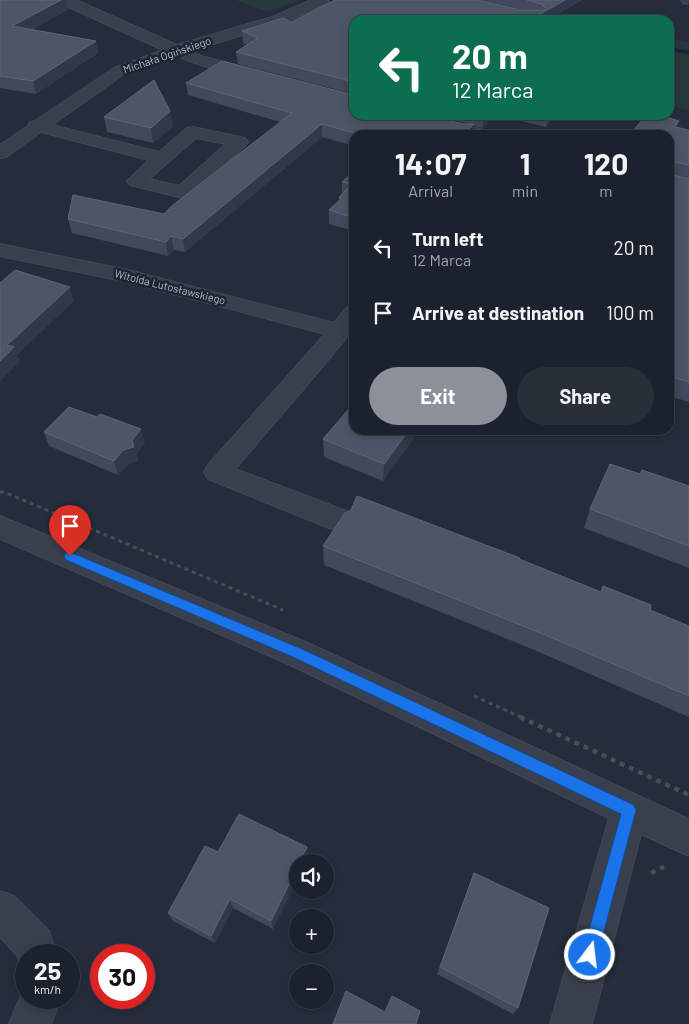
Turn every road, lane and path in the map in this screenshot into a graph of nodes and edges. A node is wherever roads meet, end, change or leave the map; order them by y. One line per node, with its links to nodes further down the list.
1 (64, 0): 3 (street)
2 (322, 0): 3 (street, Michała Ogińskiego)
3 (176, 50): 4 (street); 6 (street, Michała Ogińskiego)
4 (270, 78)
5 (426, 120): 7 (street)
6 (36, 126): 8 (street, Michała Ogińskiego); 9 (street)
7 (463, 130)
8 (0, 153)
9 (162, 158): 9 (street)
10 (0, 250): 11 (street, Witolda Lutosławskiego)
11 (346, 322): 12 (street, Witolda Lutosławskiego)
12 (339, 520)
13 (0, 527): 14 (street)
14 (629, 810): 15 (street); 20 (street)
15 (689, 838)
16 (0, 910): 17 (street)
17 (34, 944)
18 (36, 1009): 19 (street)
19 (30, 1024)
20 (571, 1024)

